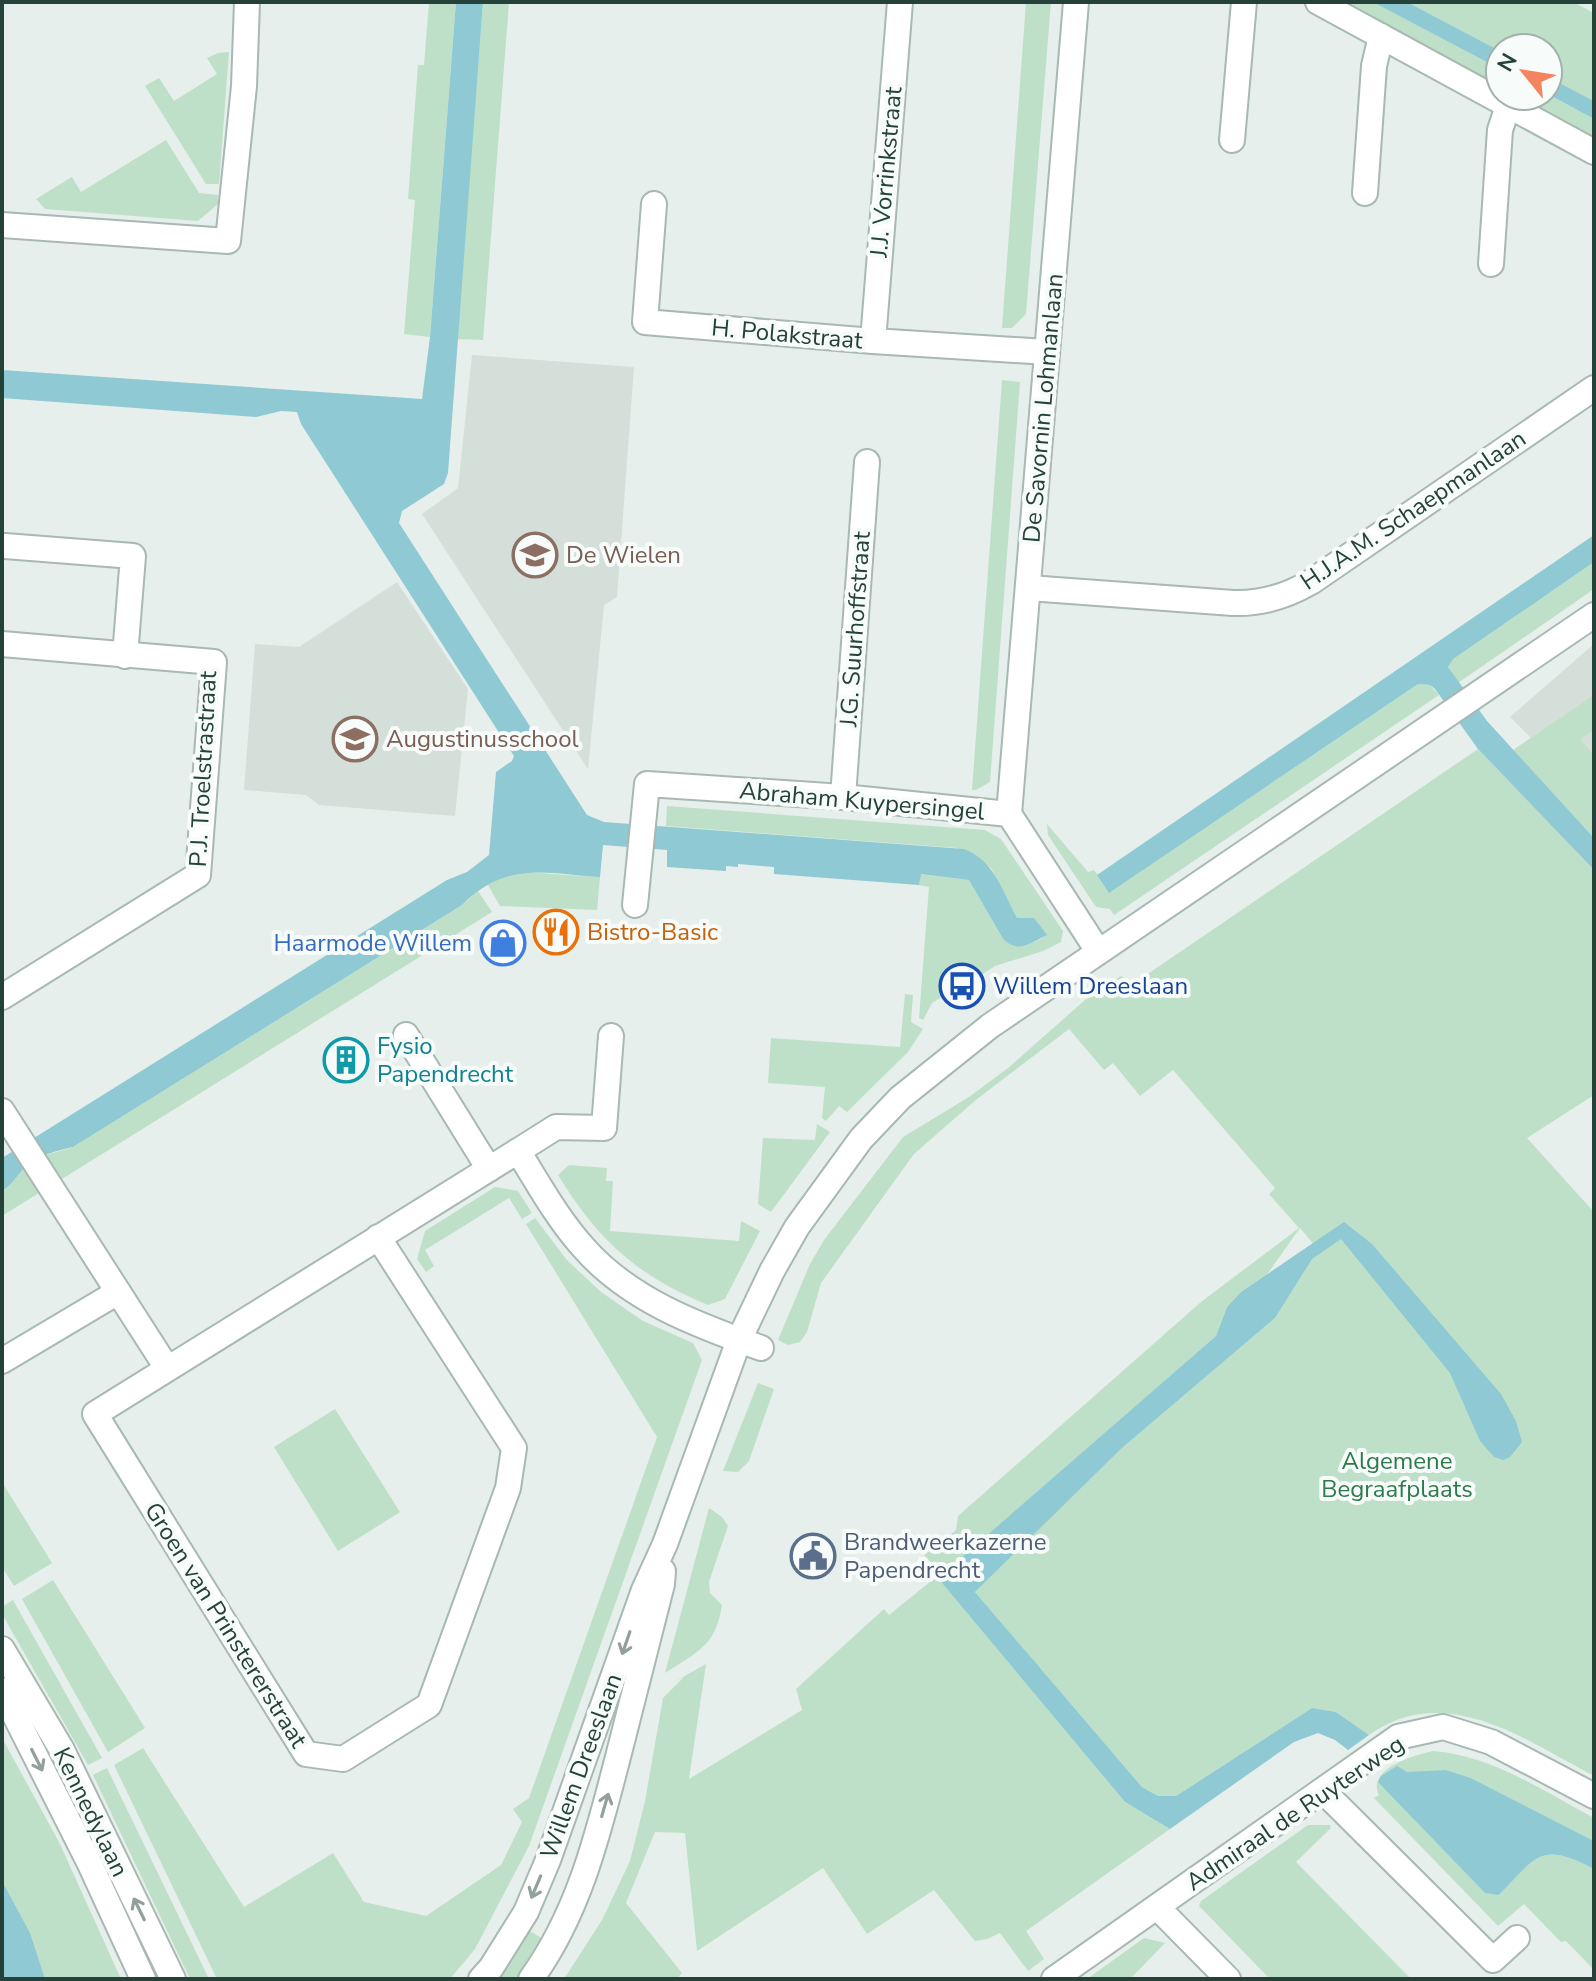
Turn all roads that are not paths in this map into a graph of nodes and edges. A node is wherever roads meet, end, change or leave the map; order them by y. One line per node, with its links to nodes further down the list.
1 (247, 2): 14 (street)
2 (900, 2): 16 (street, J.J. Vorrinkstraat)
3 (1076, 2): 17 (street, De Savornin Lohmanlaan)
4 (1244, 2): 10 (street)
5 (1318, 2): 6 (street)
6 (1381, 36): 7 (street); 12 (street)
7 (1484, 93)
8 (1506, 112): 15 (street)
9 (1519, 112): 11 (street)
10 (1232, 140)
11 (1594, 152)
12 (1365, 193)
13 (654, 204): 16 (street, H. Polakstraat)
14 (2, 225)
15 (1491, 264)
16 (873, 341): 17 (street, H. Polakstraat)
17 (1047, 352): 21 (street, De Savornin Lohmanlaan)
18 (1594, 388): 21 (street, H.J.A.M. Schaepmanlaan)
19 (867, 462): 25 (street, J.G. Suurhoffstraat)
20 (5, 546): 24 (street)
21 (1029, 588): 26 (street, De Savornin Lohmanlaan)
22 (1594, 615): 28 (street, Willem Dreeslaan)
23 (2, 644): 24 (street, P.J. Troelstrastraat)
24 (125, 656): 29 (street, P.J. Troelstrastraat)
25 (843, 797): 26 (street, Abraham Kuypersingel); 27 (street, Abraham Kuypersingel)
26 (1009, 814): 28 (street, Abraham Kuypersingel)
27 (635, 905)
28 (1098, 951): 37 (street, Willem Dreeslaan)
29 (2, 997)
30 (406, 1035): 34 (street)
31 (611, 1036): 33 (street, Groen van Prinstererstraat)
32 (2, 1111): 36 (street)
33 (518, 1151): 34 (street, Groen van Prinstererstraat); 37 (street)
34 (489, 1169): 35 (street, Groen van Prinstererstraat)
35 (378, 1237): 39 (street, Groen van Prinstererstraat); 39 (street, Groen van Prinstererstraat)
36 (118, 1292): 38 (street); 39 (street)
37 (750, 1344): 40 (street, Willem Dreeslaan)
38 (2, 1361)
39 (167, 1368)
40 (665, 1544): 49 (street, Willem Dreeslaan, one-way to 49); 50 (street, Willem Dreeslaan, one-way to 40)
41 (2, 1649): 48 (street, Kennedylaan, one-way to 41)
42 (2, 1690): 47 (street, Kennedylaan, one-way to 47)
43 (1323, 1791): 44 (street, Admiraal de Ruyterweg); 45 (street, Admiraal de Ruyterweg); 46 (street)
44 (1594, 1796)
45 (1157, 1907): 51 (street, Admiraal de Ruyterweg); 52 (street)
46 (1517, 1938)
47 (143, 1979)
48 (173, 1979)
49 (481, 1979)
50 (531, 1979)
51 (1054, 1979)
52 (1228, 1979)

